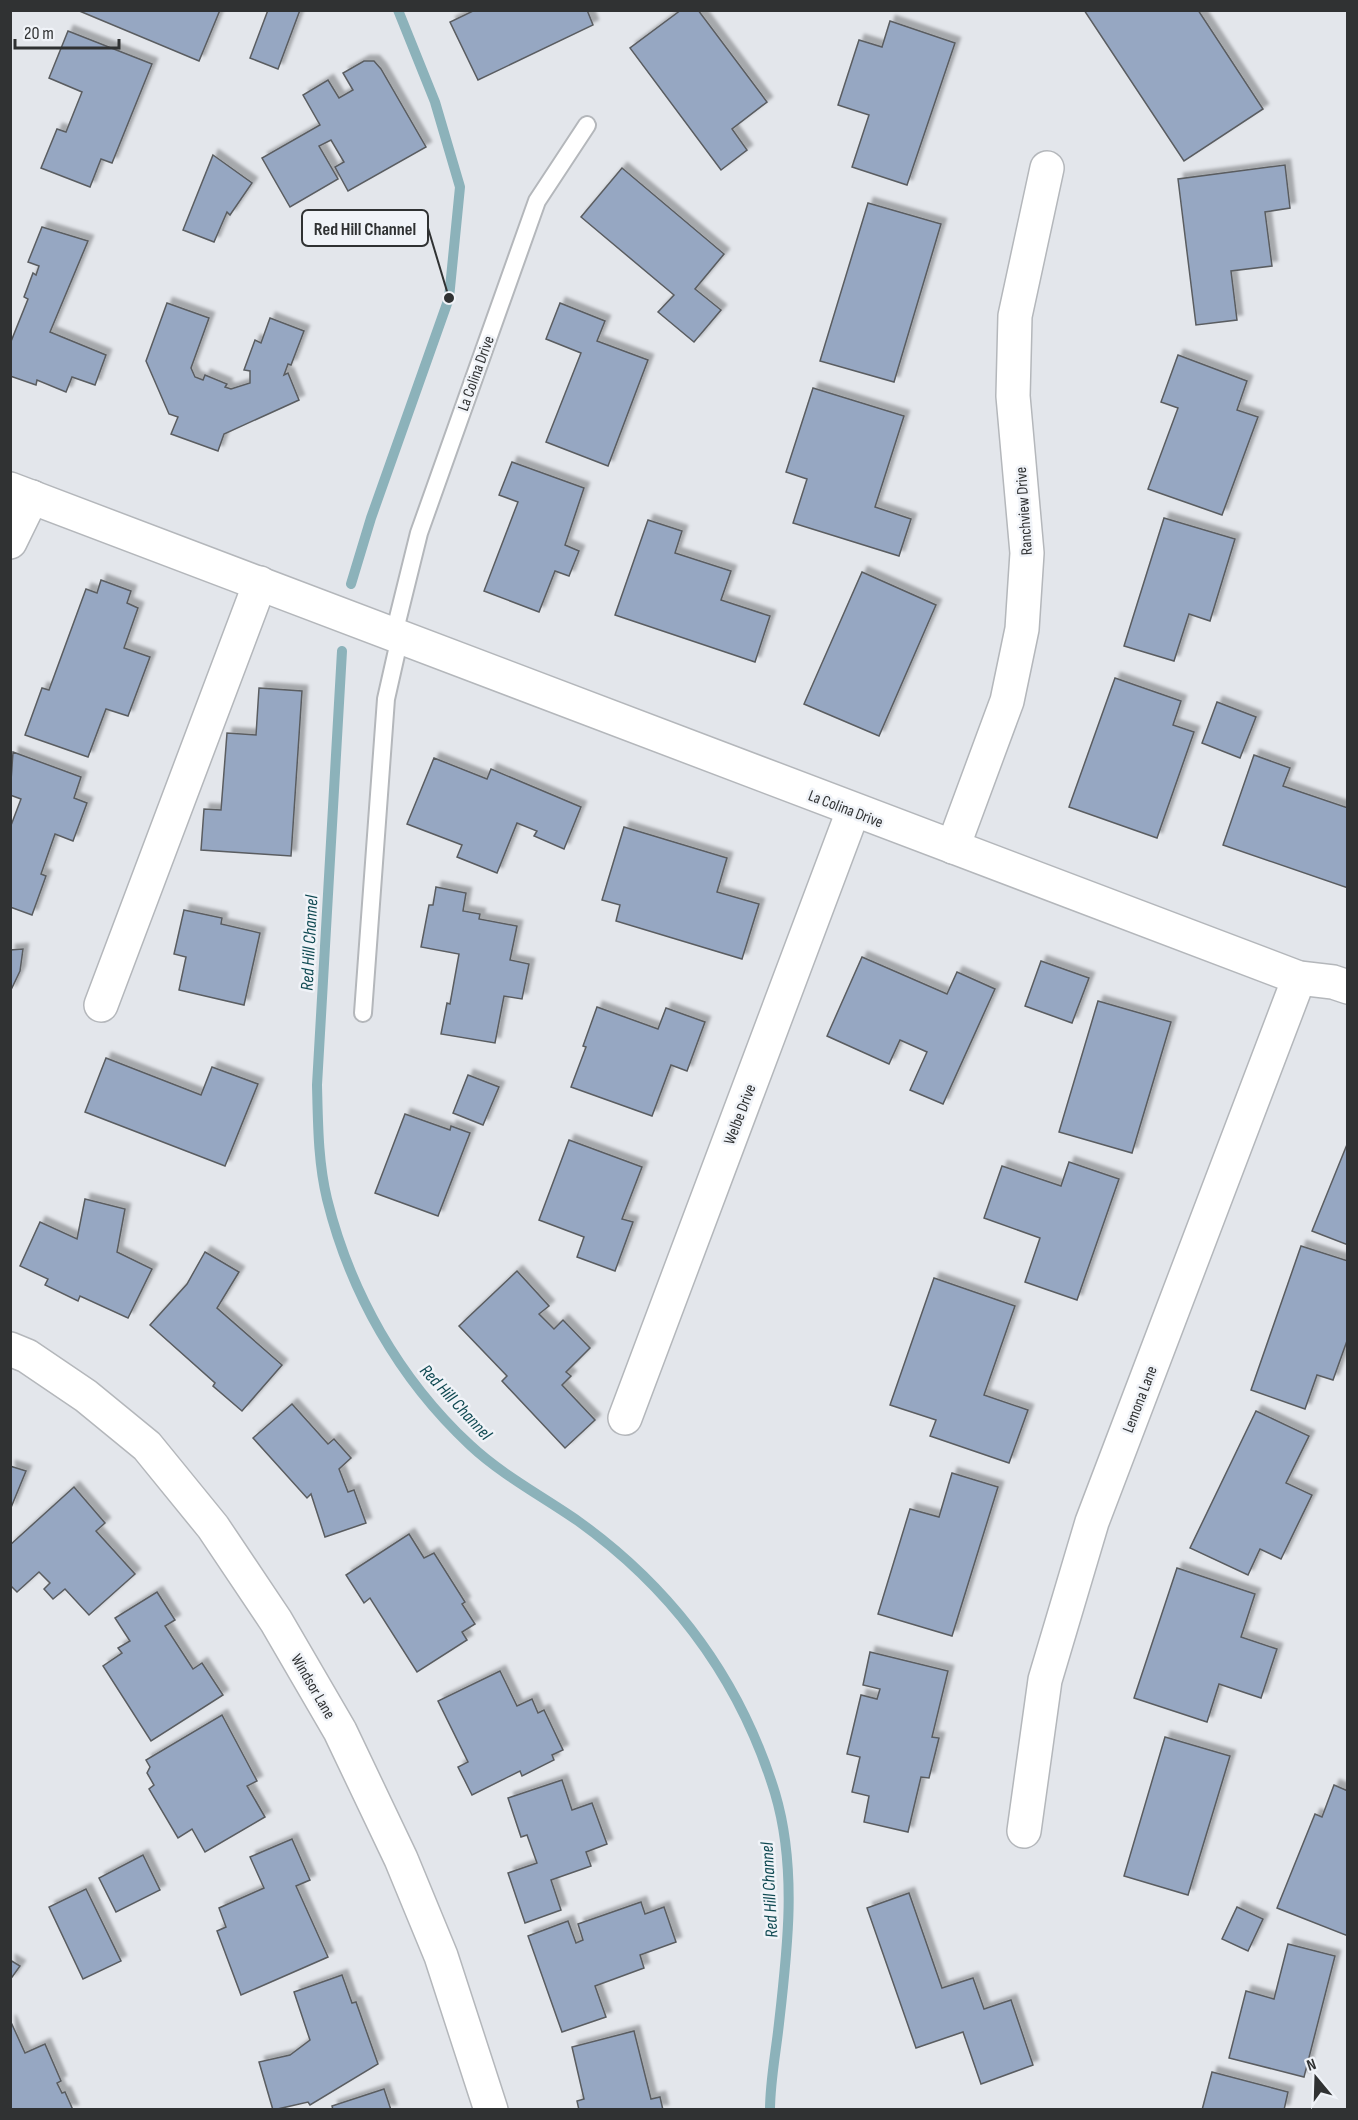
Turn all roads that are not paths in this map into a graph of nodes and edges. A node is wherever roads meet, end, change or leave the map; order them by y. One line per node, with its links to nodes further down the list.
1 (587, 125): 6 (lane, La Colina Drive)
2 (1047, 168): 8 (street, Ranchview Drive)
3 (21, 493): 4 (street); 5 (street, La Colina Drive)
4 (10, 542)
5 (260, 584): 6 (street, La Colina Drive); 11 (street)
6 (397, 636): 7 (street, La Colina Drive); 13 (lane)
7 (853, 811): 8 (street, La Colina Drive); 15 (street, Welbe Drive)
8 (952, 847): 9 (street, La Colina Drive)
9 (1299, 978): 10 (street, La Colina Drive); 12 (street, La Colina Drive); 16 (street, Lemona Lane)
10 (1347, 987)
11 (101, 1005)
12 (1347, 1011)
13 (363, 1013)
14 (10, 1349): 17 (street, Windsor Lane)
15 (625, 1418)
16 (1024, 1832)
17 (491, 2109)

